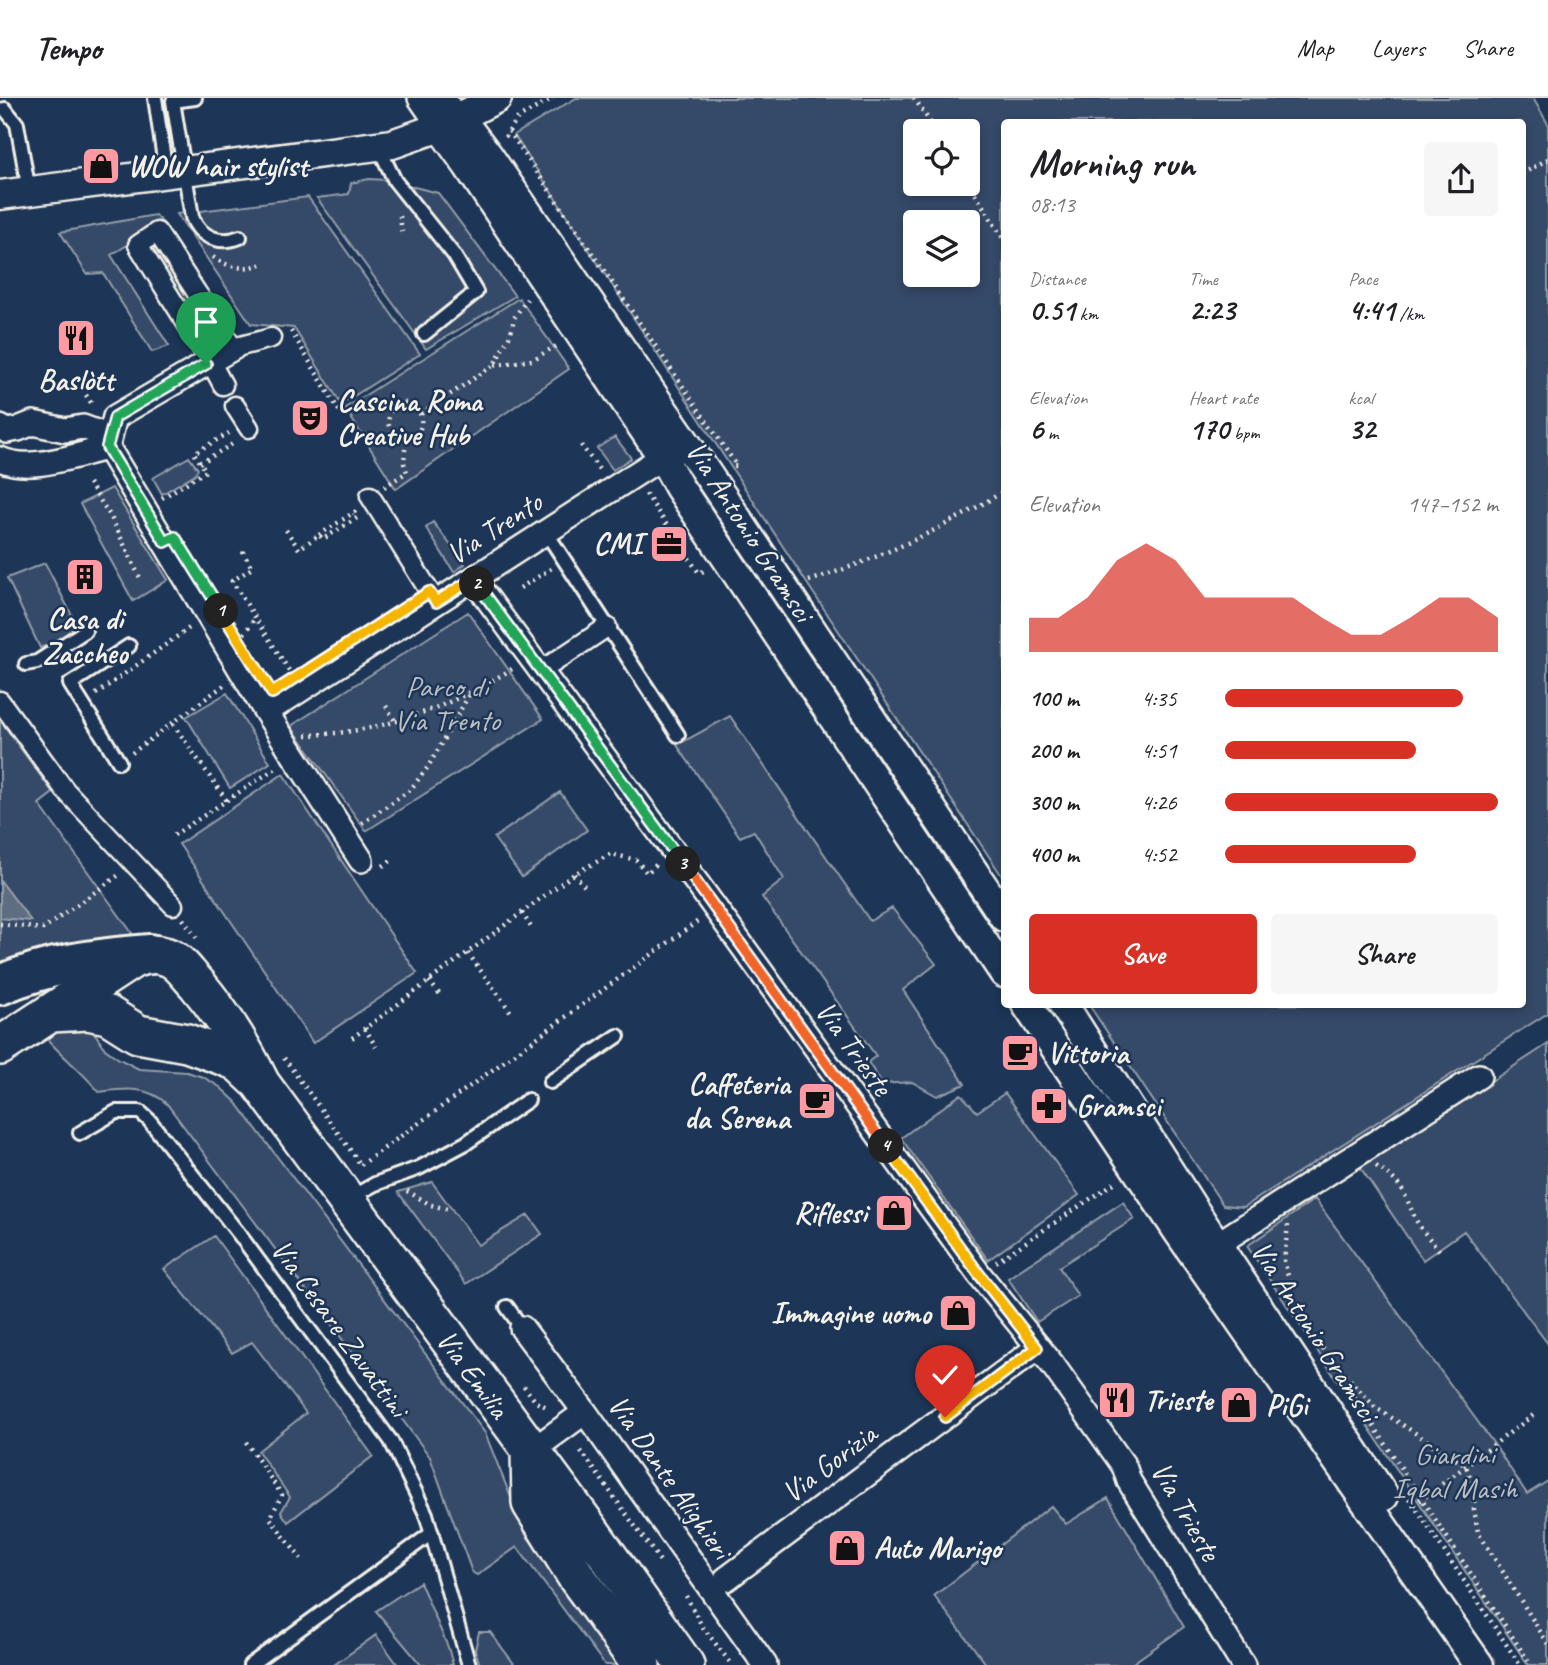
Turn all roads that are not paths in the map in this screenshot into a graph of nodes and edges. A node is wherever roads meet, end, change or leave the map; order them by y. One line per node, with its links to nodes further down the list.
1 (155, 98): 8 (lane)
2 (195, 98): 8 (lane)
3 (420, 98): 6 (street)
4 (497, 98): 6 (street)
5 (5, 109): 9 (lane)
6 (446, 114): 7 (street); 21 (street, Via Antonio Gramsci)
7 (378, 146): 8 (street); 12 (lane)
8 (175, 172): 9 (street); 11 (lane)
9 (29, 191): 10 (street)
10 (0, 195)
11 (240, 237)
12 (424, 334)
13 (271, 338): 14 (street)
14 (233, 348): 15 (street); 15 (street)
15 (210, 361): 16 (street); 20 (street)
16 (223, 385)
17 (235, 406): 19 (street)
18 (0, 427): 20 (street)
19 (242, 432)
20 (107, 447): 22 (street); 33 (street)
21 (675, 452): 24 (street, Via Trento); 37 (street, Via Antonio Gramsci); 39 (street, Via Antonio Gramsci)
22 (3, 466)
23 (372, 498): 26 (street)
24 (546, 532): 25 (street, Via Trento); 27 (lane)
25 (473, 579): 26 (street, Via Trento); 31 (street, Via Trieste)
26 (436, 602): 33 (street, Via Trento)
27 (607, 626): 31 (street); 34 (lane)
28 (85, 631): 30 (lane)
29 (129, 646): 35 (lane)
30 (26, 664)
31 (541, 671): 59 (street, Via Trieste)
32 (0, 701): 38 (street)
33 (266, 712): 36 (street)
34 (678, 735)
35 (119, 762)
36 (361, 860)
37 (986, 890): 39 (street); 40 (street, Via Antonio Gramsci)
38 (173, 905)
39 (960, 907): 42 (street, Via Antonio Gramsci)
40 (1001, 912)
41 (167, 959): 43 (highway); 46 (main road, Via Emilia); 47 (main road); 47 (main road); 52 (main road, Via Emilia)
42 (1001, 968)
43 (0, 985)
44 (1029, 1008): 56 (street, Via Antonio Gramsci)
45 (1066, 1008): 56 (street, Via Antonio Gramsci)
46 (51, 1013): 47 (main road, Via Emilia); 49 (main road, Via Emilia)
47 (135, 1030): 52 (main road, Via Emilia)
48 (618, 1036): 51 (lane)
49 (0, 1046)
50 (1479, 1076): 56 (street, Via Antonio Gramsci)
51 (550, 1082)
52 (261, 1084): 55 (main road, Via Emilia)
53 (528, 1100): 55 (lane)
54 (80, 1133): 62 (lane, Via Cesare Zavattini)
55 (360, 1192): 61 (main road, Via Emilia)
56 (1207, 1251): 72 (street, Via Antonio Gramsci); 73 (street, Via Antonio Gramsci)
57 (507, 1307): 58 (lane)
58 (522, 1328): 60 (street, Via Dante Alighieri)
59 (1037, 1348): 64 (street, Via Gorizia); 71 (street, Via Trieste)
60 (585, 1412): 61 (street); 63 (street, Via Dante Alighieri)
61 (530, 1452): 68 (main road); 69 (main road, Via Emilia)
62 (432, 1533): 66 (lane); 67 (lane, Via Cesare Zavattini)
63 (693, 1563): 64 (street); 65 (street, Via Dante Alighieri)
64 (726, 1579): 65 (street)
65 (727, 1610): 70 (street, Via Dante Alighieri)
66 (250, 1665)
67 (469, 1665)
68 (641, 1665)
69 (685, 1665)
70 (765, 1665)
71 (1243, 1665)
72 (1479, 1665)
73 (1496, 1665)

